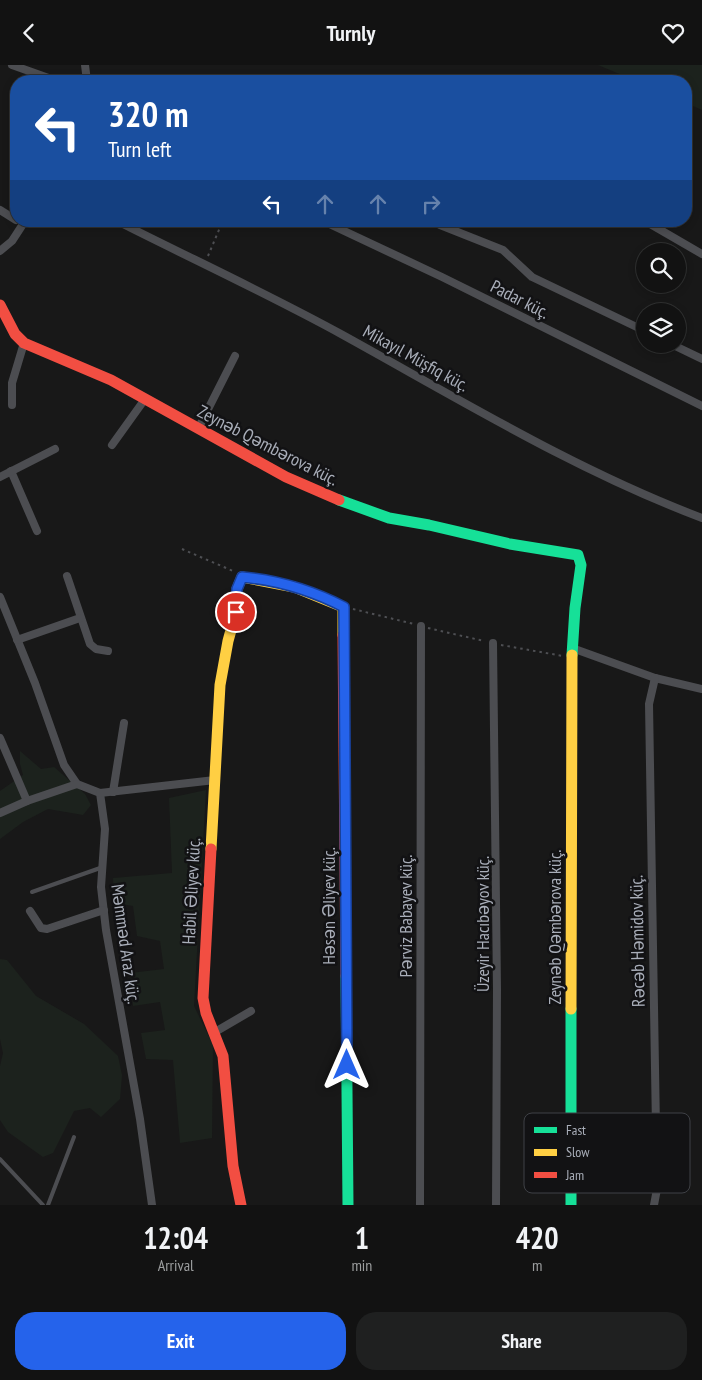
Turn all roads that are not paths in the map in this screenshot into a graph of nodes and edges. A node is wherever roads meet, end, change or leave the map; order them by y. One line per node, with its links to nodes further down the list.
1 (12, 65): 2 (street)
2 (40, 75)
3 (19, 227): 8 (street)
4 (129, 227): 24 (street, Mikayıl Müşfiq küç.)
5 (336, 227): 18 (street, Padar küç.)
6 (445, 227): 11 (street)
7 (655, 227): 9 (street)
8 (0, 251)
9 (702, 254)
10 (0, 305): 12 (street)
11 (636, 327)
12 (24, 343): 16 (street, Zeynəb Qəmbərova küç.); 17 (street)
13 (686, 352): 15 (street)
14 (235, 356): 19 (street)
15 (702, 359)
16 (145, 399): 19 (street, Zeynəb Qəmbərova küç.); 20 (street)
17 (12, 405)
18 (702, 406)
19 (198, 429): 34 (street, Zeynəb Qəmbərova küç.)
20 (112, 445)
21 (55, 449): 22 (street)
22 (11, 471): 23 (street); 25 (street)
23 (0, 477)
24 (702, 518)
25 (37, 531)
26 (67, 576): 29 (street)
27 (0, 597): 31 (street)
28 (344, 607): 39 (street, Habil Əliyev küç.); 59 (street, Həsən Əliyev küç.)
29 (80, 618): 31 (street); 33 (street)
30 (420, 626): 60 (street, Pərviz Babayev küç.)
31 (17, 640): 40 (street)
32 (493, 643): 61 (street, Üzeyir Hacıbəyov küç.)
33 (108, 651)
34 (572, 652): 35 (street); 51 (street, Zeynəb Qəmbərova küç.)
35 (655, 678): 36 (street); 52 (street, Rəcəb Həmidov küç.)
36 (702, 689)
37 (124, 723): 41 (street)
38 (0, 738): 43 (street)
39 (215, 780): 41 (street); 50 (street, Habil Əliyev küç.)
40 (77, 785): 42 (street); 43 (street)
41 (114, 792): 42 (street)
42 (100, 793): 45 (street, Məmməd Araz küç.)
43 (26, 801): 44 (street)
44 (0, 813)
45 (103, 867): 46 (lane); 47 (street, Məmməd Araz küç.)
46 (32, 891)
47 (104, 910): 48 (street); 57 (street, Məmməd Araz küç.)
48 (30, 911)
49 (251, 1011): 50 (street)
50 (215, 1032): 58 (street, Habil Əliyev küç.)
51 (571, 1113)
52 (656, 1113)
53 (74, 1137): 56 (lane)
54 (0, 1159): 55 (lane)
55 (43, 1205)
56 (48, 1205)
57 (152, 1205)
58 (241, 1205)
59 (348, 1205)
60 (420, 1205)
61 (496, 1205)

